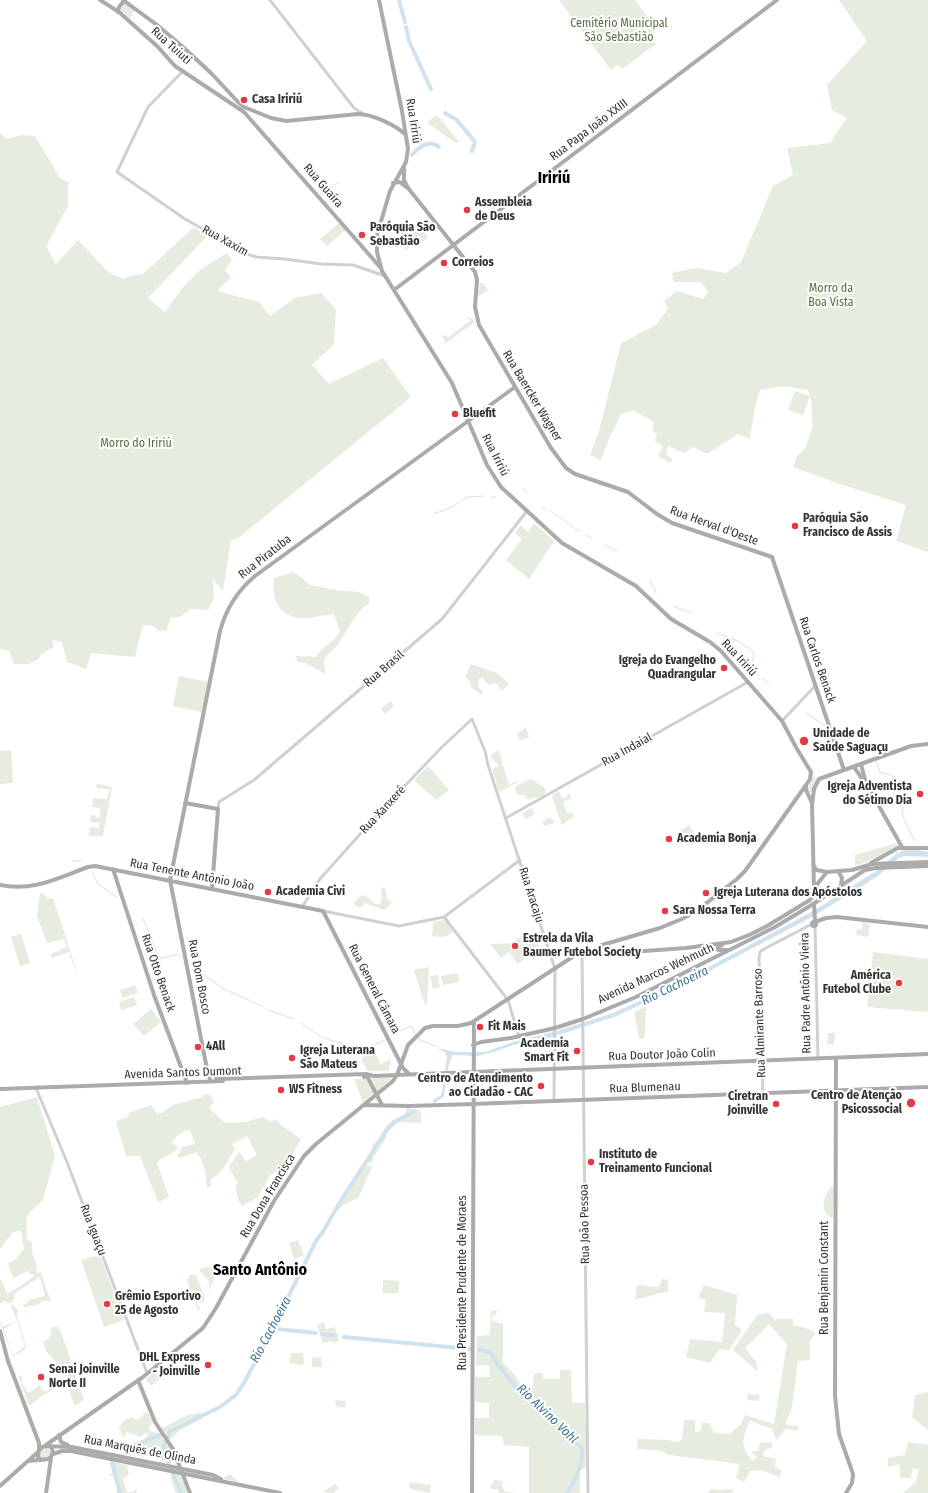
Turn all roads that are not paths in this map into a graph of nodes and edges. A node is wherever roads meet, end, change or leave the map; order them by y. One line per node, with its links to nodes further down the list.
1 (100, 0): 6 (main road, Rua Tuiuti)
2 (122, 0): 6 (main road); 7 (main road); 9 (main road)
3 (270, 0): 11 (street)
4 (379, 0): 16 (main road, Rua Iririú)
5 (777, 0): 22 (main road, Rua Papa João XXIII)
6 (112, 7): 7 (main road, Rua Tuiuti)
7 (118, 12): 8 (main road, Rua Tuiuti)
8 (183, 71): 10 (main road, Rua Tuiuti); 24 (street, Rua Xaxim)
9 (227, 90): 10 (main road); 12 (main road)
10 (222, 96): 15 (main road, Rua Tuiuti)
11 (354, 108): 13 (street); 14 (street)
12 (254, 111): 14 (main road); 15 (main road)
13 (364, 114): 14 (main road); 17 (main road)
14 (353, 115)
15 (250, 118): 23 (main road, Rua Guaíra)
16 (404, 125): 17 (main road); 18 (main road, Rua Iririú)
17 (396, 128): 18 (main road)
18 (406, 135): 19 (main road, Rua Iririú)
19 (404, 165): 20 (main road, Rua Iririú); 21 (main road)
20 (393, 184): 21 (main road); 23 (main road, Rua Iririú)
21 (408, 188): 22 (main road, Rua Baercker Wagner)
22 (454, 245): 26 (main road, Rua Papa João XXIII); 27 (main road, Rua Baercker Wagner)
23 (380, 267): 24 (street); 25 (main road, Rua Iririú)
24 (373, 271): 25 (street, Rua Xaxim)
25 (385, 276): 26 (main road, Rua Iririú)
26 (394, 290): 28 (main road, Rua Iririú)
27 (515, 387): 28 (main road, Rua Piratuba); 29 (main road, Rua Baercker Wagner)
28 (468, 420): 30 (main road, Rua Iririú); 45 (main road, Rua Piratuba)
29 (566, 468): 31 (main road, Rua Herval d'Oeste)
30 (527, 511): 32 (main road, Rua Iririú); 47 (street, Rua Brasil)
31 (772, 557): 33 (main road, Rua Carlos Benack)
32 (748, 682): 35 (main road, Rua Iririú); 48 (street, Rua Indaial)
33 (816, 686): 35 (street); 39 (main road, Rua Carlos Benack)
34 (472, 719): 48 (street, Rua Aracaju); 67 (street, Rua Xanxerê)
35 (782, 721): 41 (main road, Rua Iririú)
36 (928, 744): 37 (main road)
37 (860, 764): 38 (main road); 40 (main road)
38 (854, 767): 39 (main road); 40 (main road)
39 (844, 770): 42 (main road)
40 (866, 784): 49 (main road)
41 (806, 785): 43 (main road); 44 (main road)
42 (814, 792): 43 (main road); 46 (main road)
43 (808, 793): 44 (main road); 46 (main road)
44 (798, 796): 74 (main road)
45 (186, 803): 47 (main road); 60 (main road, Rua Piratuba)
46 (812, 805): 53 (main road)
47 (218, 809): 63 (main road)
48 (506, 818): 51 (street, Rua Aracaju)
49 (902, 847): 50 (main road); 54 (main road)
50 (928, 848)
51 (520, 860): 70 (street); 79 (street, Rua Aracaju)
52 (928, 862): 54 (main road)
53 (813, 864): 58 (main road); 64 (main road)
54 (868, 864): 59 (main road)
55 (928, 866): 59 (main road)
56 (112, 869): 60 (main road, Rua Tenente Antônio João); 62 (main road, Rua Tenente Antônio João); 102 (main road, Rua Otto Benack)
57 (838, 871): 58 (main road); 59 (main road); 61 (main road)
58 (827, 872): 64 (main road)
59 (856, 873): 61 (main road, Avenida Marcos Wehmuth)
60 (170, 880): 63 (main road, Rua Tenente Antônio João); 98 (main road, Rua Dom Bosco)
61 (841, 885): 65 (main road, Avenida Marcos Wehmuth)
62 (0, 886)
63 (212, 889): 67 (main road, Rua Tenente Antônio João)
64 (814, 893): 73 (main road)
65 (814, 903): 66 (main road, Avenida Marcos Wehmuth); 68 (main road, Rua Padre Antônio Vieira)
66 (810, 906): 68 (main road); 75 (main road, Avenida Marcos Wehmuth)
67 (302, 907): 69 (main road, Rua Tenente Antônio João)
68 (814, 910): 71 (main road, Rua Padre Antônio Vieira)
69 (323, 911): 70 (street, Rua Tenente Antônio João); 86 (main road, Rua General Câmara)
70 (444, 917): 80 (street)
71 (814, 922): 72 (main road); 90 (street, Rua Padre Antônio Vieira); 91 (street, Rua Almirante Barroso)
72 (928, 927)
73 (726, 943): 75 (main road); 77 (main road)
74 (601, 947): 76 (main road); 77 (main road)
75 (731, 950): 81 (main road, Avenida Marcos Wehmuth)
76 (592, 955): 77 (main road); 78 (main road)
77 (601, 955)
78 (582, 956): 79 (main road, Rua Dona Francisca); 81 (street, Rua João Pessoa)
79 (556, 968): 80 (main road, Rua Dona Francisca); 83 (street, Rua Aracaju)
80 (508, 1000): 82 (main road, Rua Dona Francisca); 84 (street)
81 (583, 1021): 83 (main road, Avenida Marcos Wehmuth); 93 (street, Rua João Pessoa)
82 (474, 1022): 85 (main road, Rua Presidente Prudente de Moraes); 88 (main road, Rua Dona Francisca)
83 (555, 1030): 84 (main road, Avenida Marcos Wehmuth); 94 (street, Rua Aracaju)
84 (519, 1037): 85 (main road, Avenida Marcos Wehmuth)
85 (474, 1045): 95 (main road, Rua Presidente Prudente de Moraes)
86 (396, 1054): 88 (main road); 92 (main road, Rua General Câmara)
87 (928, 1054): 89 (main road, Rua Doutor João Colin)
88 (404, 1055): 92 (main road, Rua Dona Francisca)
89 (836, 1058): 90 (main road, Rua Doutor João Colin); 106 (main road, Rua Benjamin Constant)
90 (818, 1059): 91 (main road, Rua Doutor João Colin)
91 (762, 1061): 93 (main road, Rua Doutor João Colin); 108 (street, Rua Almirante Barroso)
92 (401, 1063): 96 (main road, Rua Dona Francisca); 97 (main road, Rua General Câmara)
93 (583, 1068): 94 (main road, Rua Doutor João Colin); 109 (street, Rua João Pessoa)
94 (554, 1069): 95 (main road, Rua Doutor João Colin); 110 (street, Rua Aracaju)
95 (473, 1072): 97 (main road, Rua Doutor João Colin); 111 (main road, Rua Presidente Prudente de Moraes)
96 (397, 1075): 97 (main road, Rua Doutor João Colin); 99 (main road, Avenida Santos Dumont); 107 (main road, Rua Dona Francisca)
97 (410, 1075)
98 (214, 1076): 99 (main road, Avenida Santos Dumont); 101 (main road)
99 (374, 1076): 100 (main road)
100 (368, 1078): 101 (main road, Avenida Santos Dumont); 107 (main road)
101 (213, 1082): 102 (main road, Avenida Santos Dumont)
102 (187, 1083): 104 (main road, Avenida Santos Dumont)
103 (928, 1087): 106 (main road, Rua Blumenau)
104 (36, 1088): 105 (main road, Avenida Santos Dumont); 115 (street, Rua Iguaçu)
105 (0, 1089)
106 (836, 1091): 108 (main road, Rua Blumenau); 138 (main road, Rua Benjamin Constant)
107 (376, 1094): 112 (main road, Rua Dona Francisca); 113 (main road)
108 (763, 1094): 109 (main road, Rua Blumenau)
109 (584, 1100): 110 (main road, Rua Blumenau); 137 (street, Rua João Pessoa)
110 (554, 1101): 111 (main road, Rua Blumenau)
111 (473, 1104): 113 (main road, Rua Blumenau); 136 (main road, Rua Presidente Prudente de Moraes)
112 (363, 1105): 113 (main road, Rua Blumenau); 115 (main road, Rua Dona Francisca)
113 (382, 1105)
114 (0, 1331): 118 (main road)
115 (147, 1373): 116 (main road, Rua Dona Francisca)
116 (138, 1380): 117 (main road, Rua Dona Francisca); 124 (main road)
117 (58, 1437): 119 (main road, Rua Dona Francisca); 120 (main road)
118 (38, 1440): 119 (main road); 121 (main road)
119 (47, 1446): 120 (main road, Rua Marquês de Olinda); 121 (main road); 122 (main road)
120 (72, 1447): 127 (main road, Rua Marquês de Olinda)
121 (39, 1451): 123 (main road); 125 (main road)
122 (52, 1456): 123 (main road); 127 (main road, Rua Marquês de Olinda); 129 (main road)
123 (41, 1460): 125 (main road); 129 (main road)
124 (178, 1461): 126 (main road); 128 (main road)
125 (27, 1462): 132 (main road)
126 (173, 1467): 127 (main road, Rua Marquês de Olinda); 128 (main road, Rua Marquês de Olinda)
127 (168, 1468): 130 (main road, Rua Marquês de Olinda)
128 (180, 1468): 130 (main road); 131 (main road, Rua Marquês de Olinda)
129 (48, 1473): 133 (main road)
130 (182, 1473): 131 (main road, Rua Marquês de Olinda); 134 (main road)
131 (224, 1482): 135 (main road, Rua Marquês de Olinda)
132 (0, 1486)
133 (46, 1493)
134 (190, 1493)
135 (280, 1493)
136 (472, 1493)
137 (588, 1493)
138 (846, 1493)

